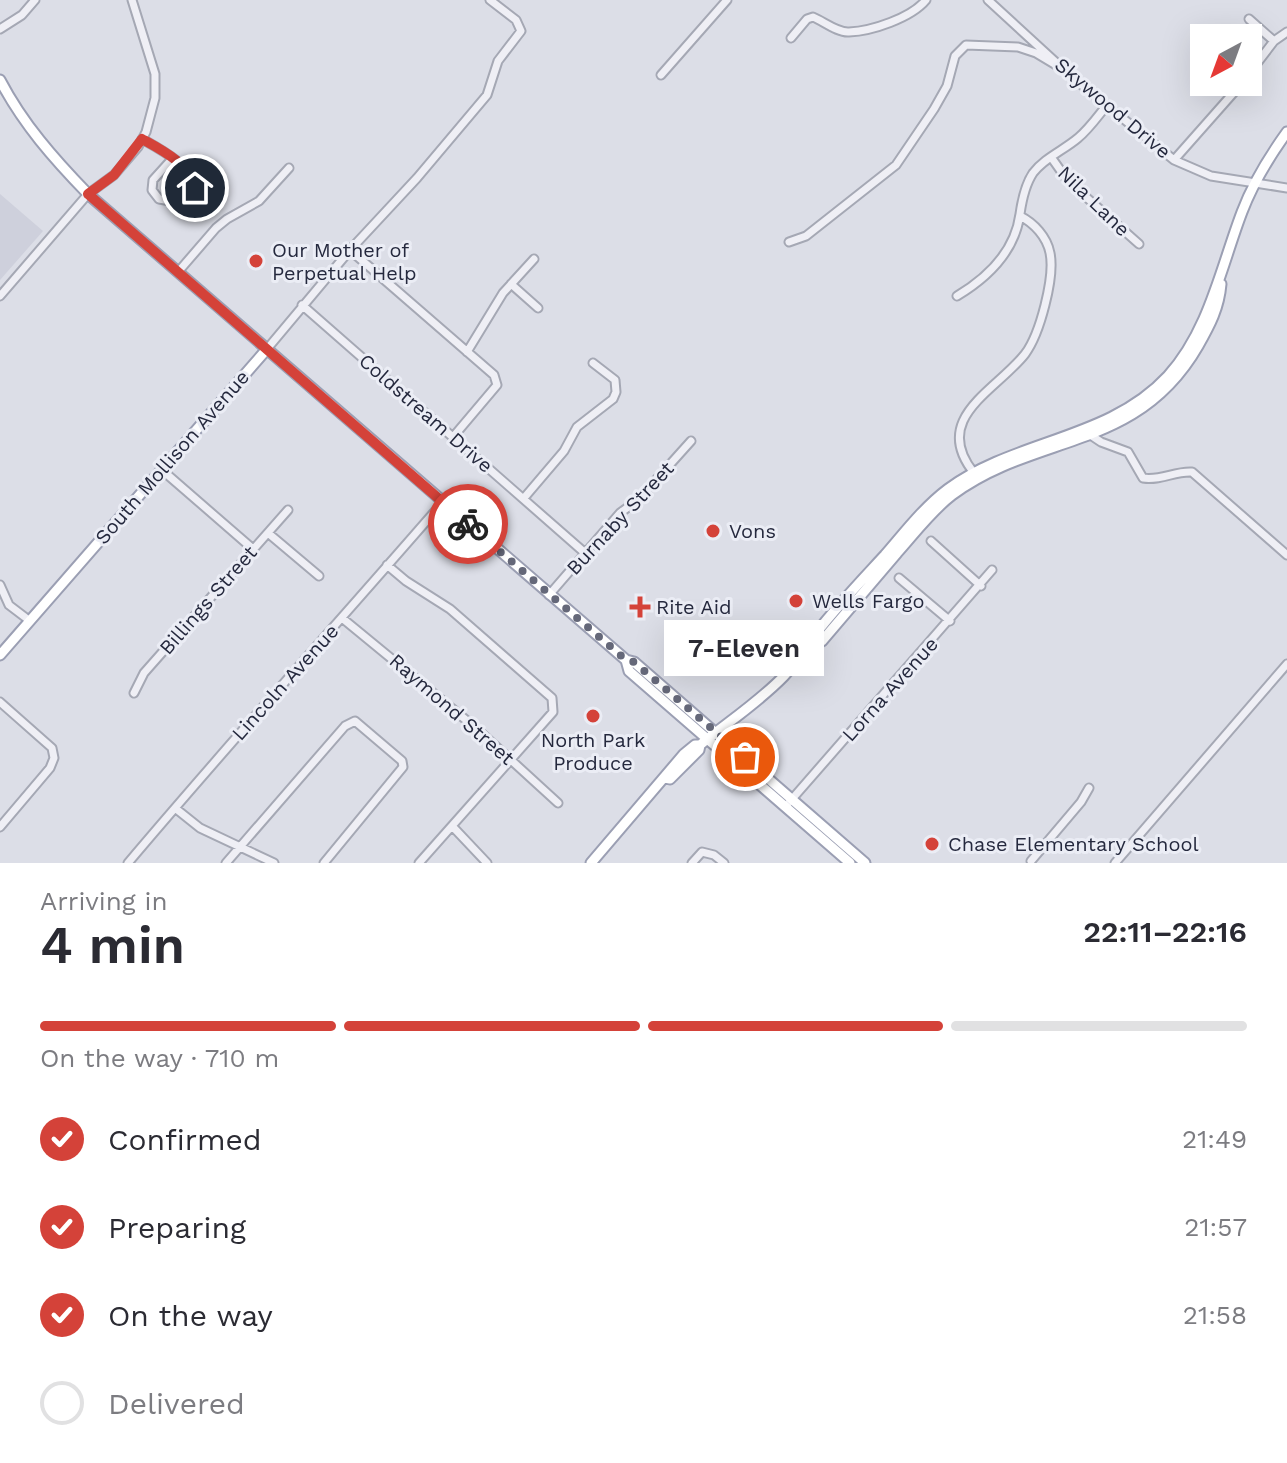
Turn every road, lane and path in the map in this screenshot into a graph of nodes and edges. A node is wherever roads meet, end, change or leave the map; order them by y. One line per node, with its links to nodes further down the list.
1 (35, 0): 8 (street)
2 (132, 0): 19 (street)
3 (490, 0): 30 (street, South Mollison Avenue)
4 (727, 0): 14 (street)
5 (926, 0): 10 (street)
6 (988, 0): 13 (street, Skywood Drive)
7 (1249, 19): 11 (street)
8 (0, 29)
9 (1287, 32): 11 (street)
10 (791, 38)
11 (1274, 41): 12 (street)
12 (1262, 57)
13 (1066, 71): 17 (street, Skywood Drive); 28 (street)
14 (661, 75)
15 (0, 80): 26 (main road)
16 (1231, 96): 22 (street)
17 (1107, 105): 20 (street); 22 (street, Skywood Drive)
18 (1287, 132): 24 (main road)
19 (142, 139): 21 (street); 26 (street)
20 (1051, 157): 27 (street); 29 (street, Nila Lane)
21 (172, 159): 21 (street)
22 (1174, 160): 24 (street, Skywood Drive)
23 (289, 168): 32 (street)
24 (1255, 183): 25 (street, Skywood Drive); 33 (main road)
25 (1287, 188)
26 (88, 194): 32 (main road); 35 (street)
27 (1020, 216): 36 (street); 46 (street)
28 (789, 242)
29 (1139, 244)
30 (350, 250): 37 (street, South Mollison Avenue); 40 (street)
31 (534, 259): 34 (street)
32 (178, 272): 39 (main road)
33 (1221, 278): 42 (main road); 46 (main road)
34 (511, 284): 38 (street); 40 (street)
35 (0, 296)
36 (957, 296)
37 (302, 305): 39 (street, South Mollison Avenue); 43 (street, Coldstream Drive)
38 (538, 308)
39 (267, 349): 45 (main road, South Mollison Avenue); 48 (main road)
40 (467, 352): 43 (street)
41 (593, 363): 47 (street)
42 (1092, 436): 54 (street); 65 (main road)
43 (453, 437): 47 (street, Coldstream Drive)
44 (691, 441): 53 (street, Burnaby Street)
45 (162, 470): 52 (street); 63 (main road, South Mollison Avenue)
46 (974, 473): 65 (main road)
47 (524, 498): 53 (street, Coldstream Drive)
48 (443, 502): 55 (street, Lincoln Avenue); 61 (main road)
49 (288, 510): 50 (street, Billings Street)
50 (268, 533): 52 (street, Billings Street); 57 (street)
51 (931, 541): 60 (street)
52 (253, 549): 68 (street, Billings Street)
53 (585, 553): 61 (street, Burnaby Street)
54 (1287, 555)
55 (387, 565): 62 (street, Lincoln Avenue); 71 (street)
56 (992, 570): 60 (street, Lorna Avenue)
57 (319, 576)
58 (899, 578): 64 (street)
59 (0, 585): 63 (street)
60 (981, 586): 64 (street, Lorna Avenue)
61 (549, 595): 70 (main road)
62 (342, 618): 71 (street, Raymond Street); 75 (street, Lincoln Avenue)
63 (30, 621): 66 (main road, South Mollison Avenue)
64 (950, 621): 74 (street, Lorna Avenue)
65 (806, 651): 70 (main road)
66 (0, 655)
67 (1287, 664): 91 (street)
68 (134, 693)
69 (0, 702): 76 (street)
70 (708, 738): 74 (main road); 87 (main road)
71 (512, 759): 73 (street, Raymond Street); 77 (street)
72 (1089, 788): 80 (street)
73 (558, 803)
74 (789, 803): 79 (main road)
75 (175, 808): 78 (street); 81 (street, Lincoln Avenue)
76 (0, 827)
77 (453, 827): 85 (street); 86 (street)
78 (239, 848): 82 (street); 83 (street); 84 (street)
79 (848, 859): 90 (main road)
80 (1031, 862)
81 (128, 863)
82 (226, 863)
83 (274, 863)
84 (324, 863)
85 (419, 863)
86 (487, 863)
87 (591, 863)
88 (692, 863): 89 (street)
89 (724, 863)
90 (865, 863)
91 (1115, 863)

